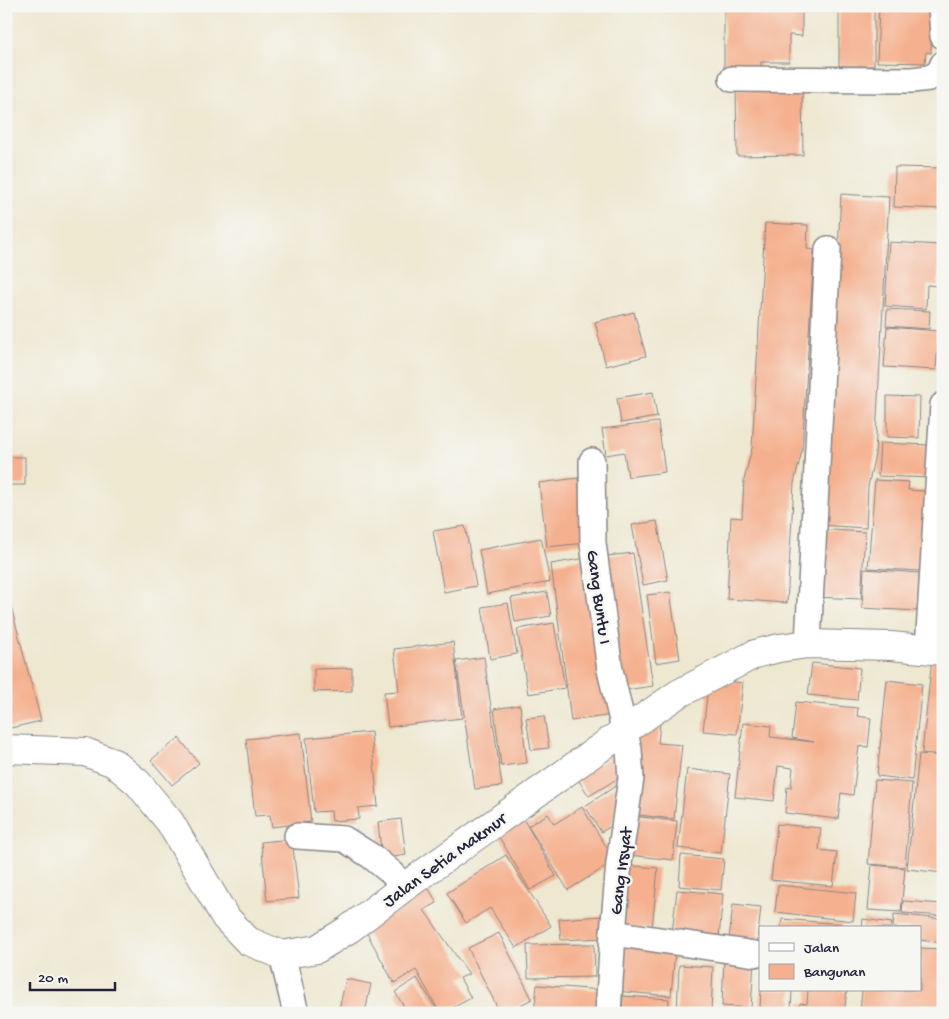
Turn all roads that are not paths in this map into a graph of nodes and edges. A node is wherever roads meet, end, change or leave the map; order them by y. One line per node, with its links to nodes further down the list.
1 (941, 6): 2 (street)
2 (943, 36)
3 (943, 64): 4 (street)
4 (732, 79)
5 (828, 249): 8 (street)
6 (943, 405): 9 (street)
7 (592, 461): 10 (street, Gang Buntu I)
8 (808, 644): 9 (main road, Jalan Setia Makmur); 10 (main road, Jalan Setia Makmur)
9 (935, 650)
10 (624, 730): 13 (main road, Jalan Setia Makmur); 14 (street, Gang Irsyat)
11 (6, 749): 16 (main road)
12 (297, 836): 13 (street)
13 (403, 888): 16 (main road, Jalan Setia Makmur)
14 (613, 933): 15 (street); 18 (street, Gang Irsyat)
15 (755, 954)
16 (282, 955): 17 (street)
17 (296, 1013)
18 (608, 1013)

